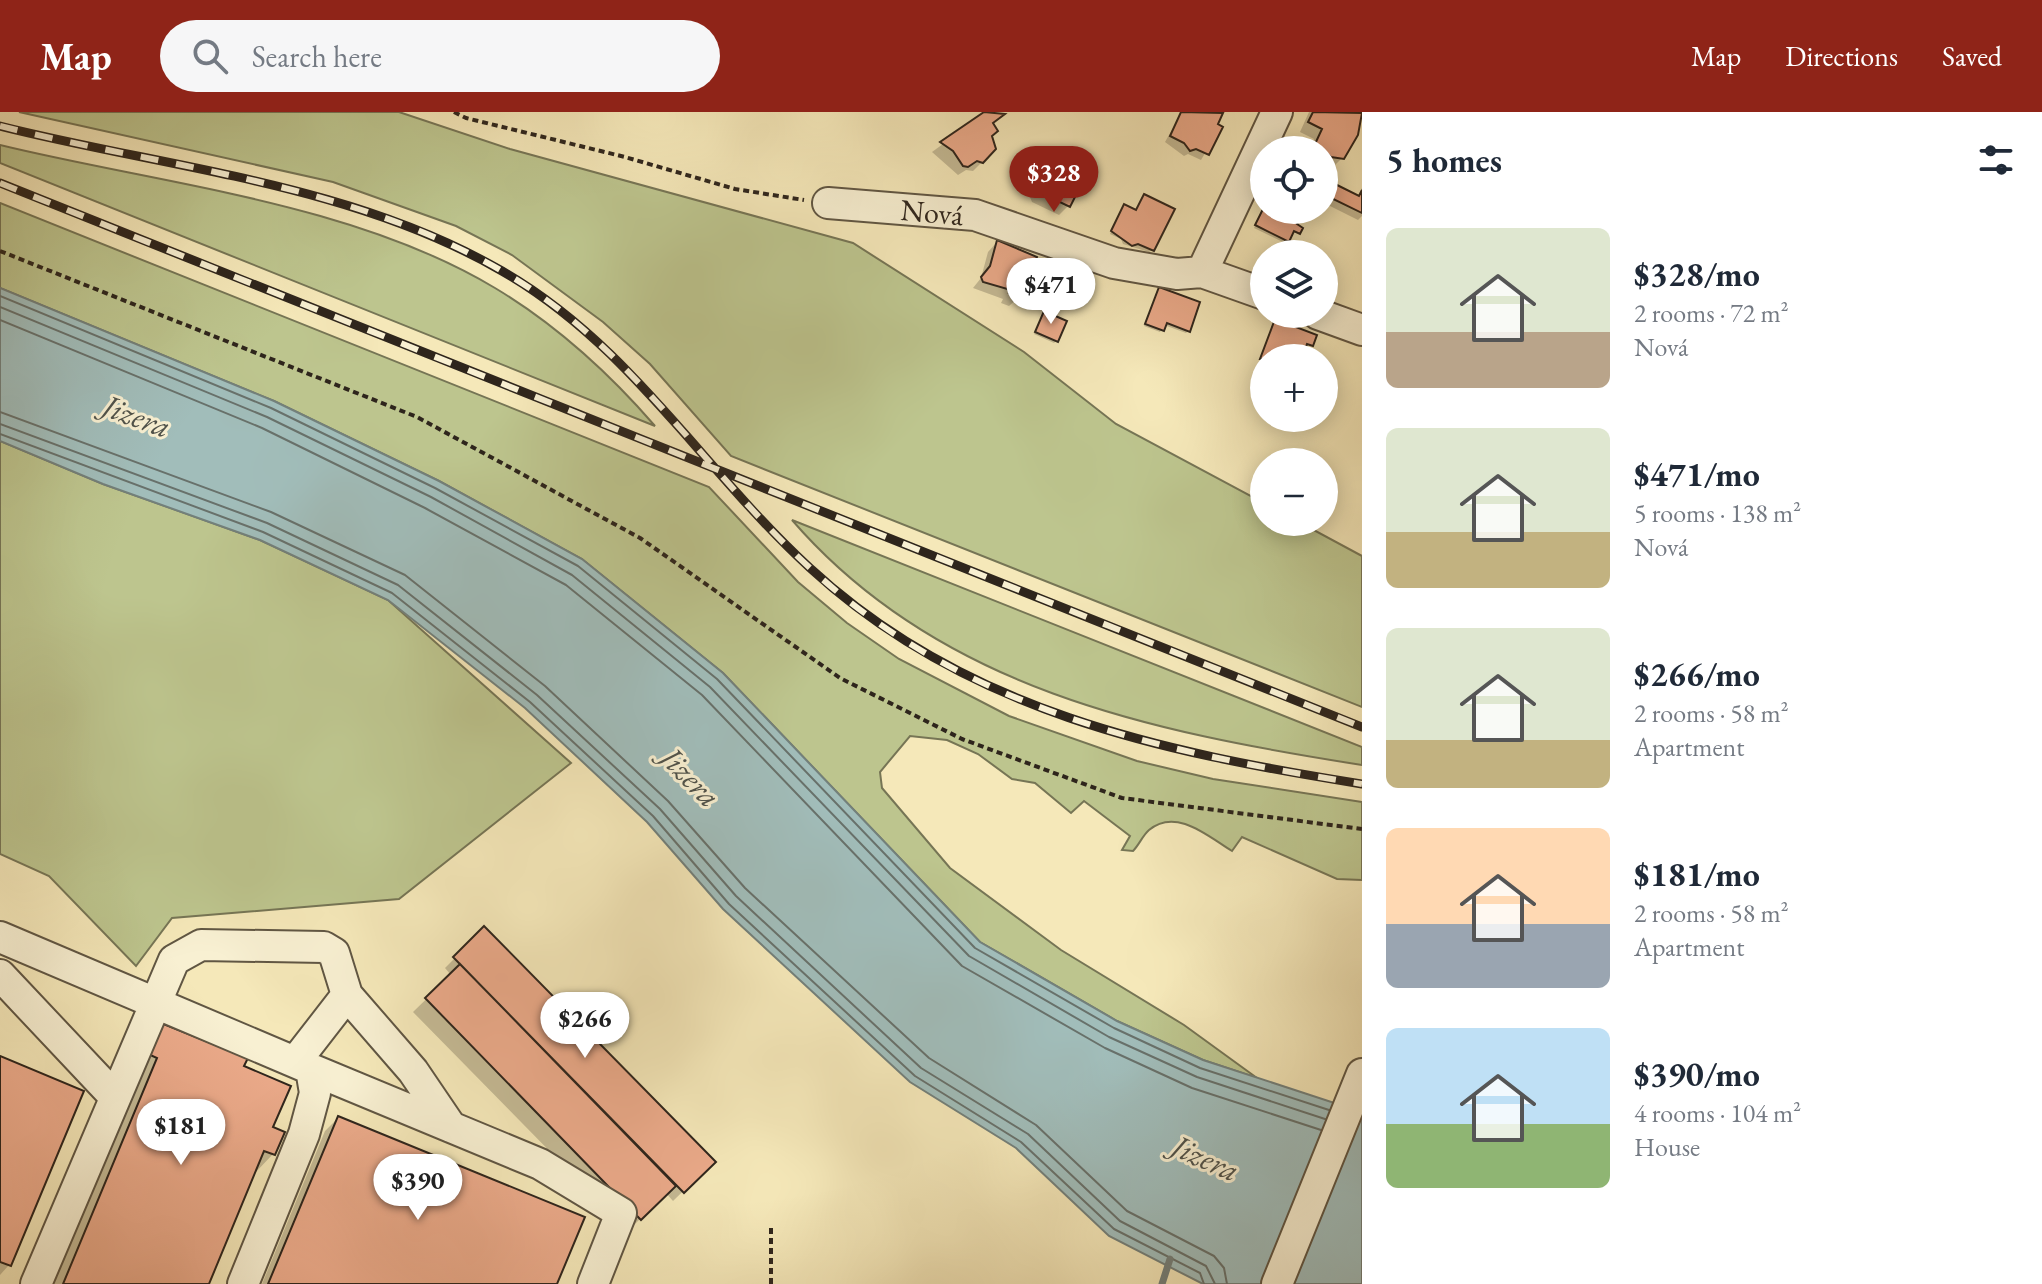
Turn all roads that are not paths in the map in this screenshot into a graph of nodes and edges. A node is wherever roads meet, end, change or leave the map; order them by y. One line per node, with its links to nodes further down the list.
1 (1277, 112): 3 (street)
2 (828, 203): 3 (street, Nová)
3 (1202, 272): 4 (street, Nová)
4 (1250, 289)
5 (1338, 321): 6 (street)
6 (1362, 330)
7 (0, 937): 10 (street)
8 (0, 975): 13 (street)
9 (347, 995): 10 (street); 11 (street); 14 (street)
10 (154, 1001): 11 (street); 13 (street)
11 (303, 1066): 14 (street); 16 (street)
12 (1358, 1082): 18 (street)
13 (114, 1096): 15 (street)
14 (451, 1127): 17 (street)
15 (36, 1284)
16 (243, 1284)
17 (593, 1284)
18 (1277, 1284)

